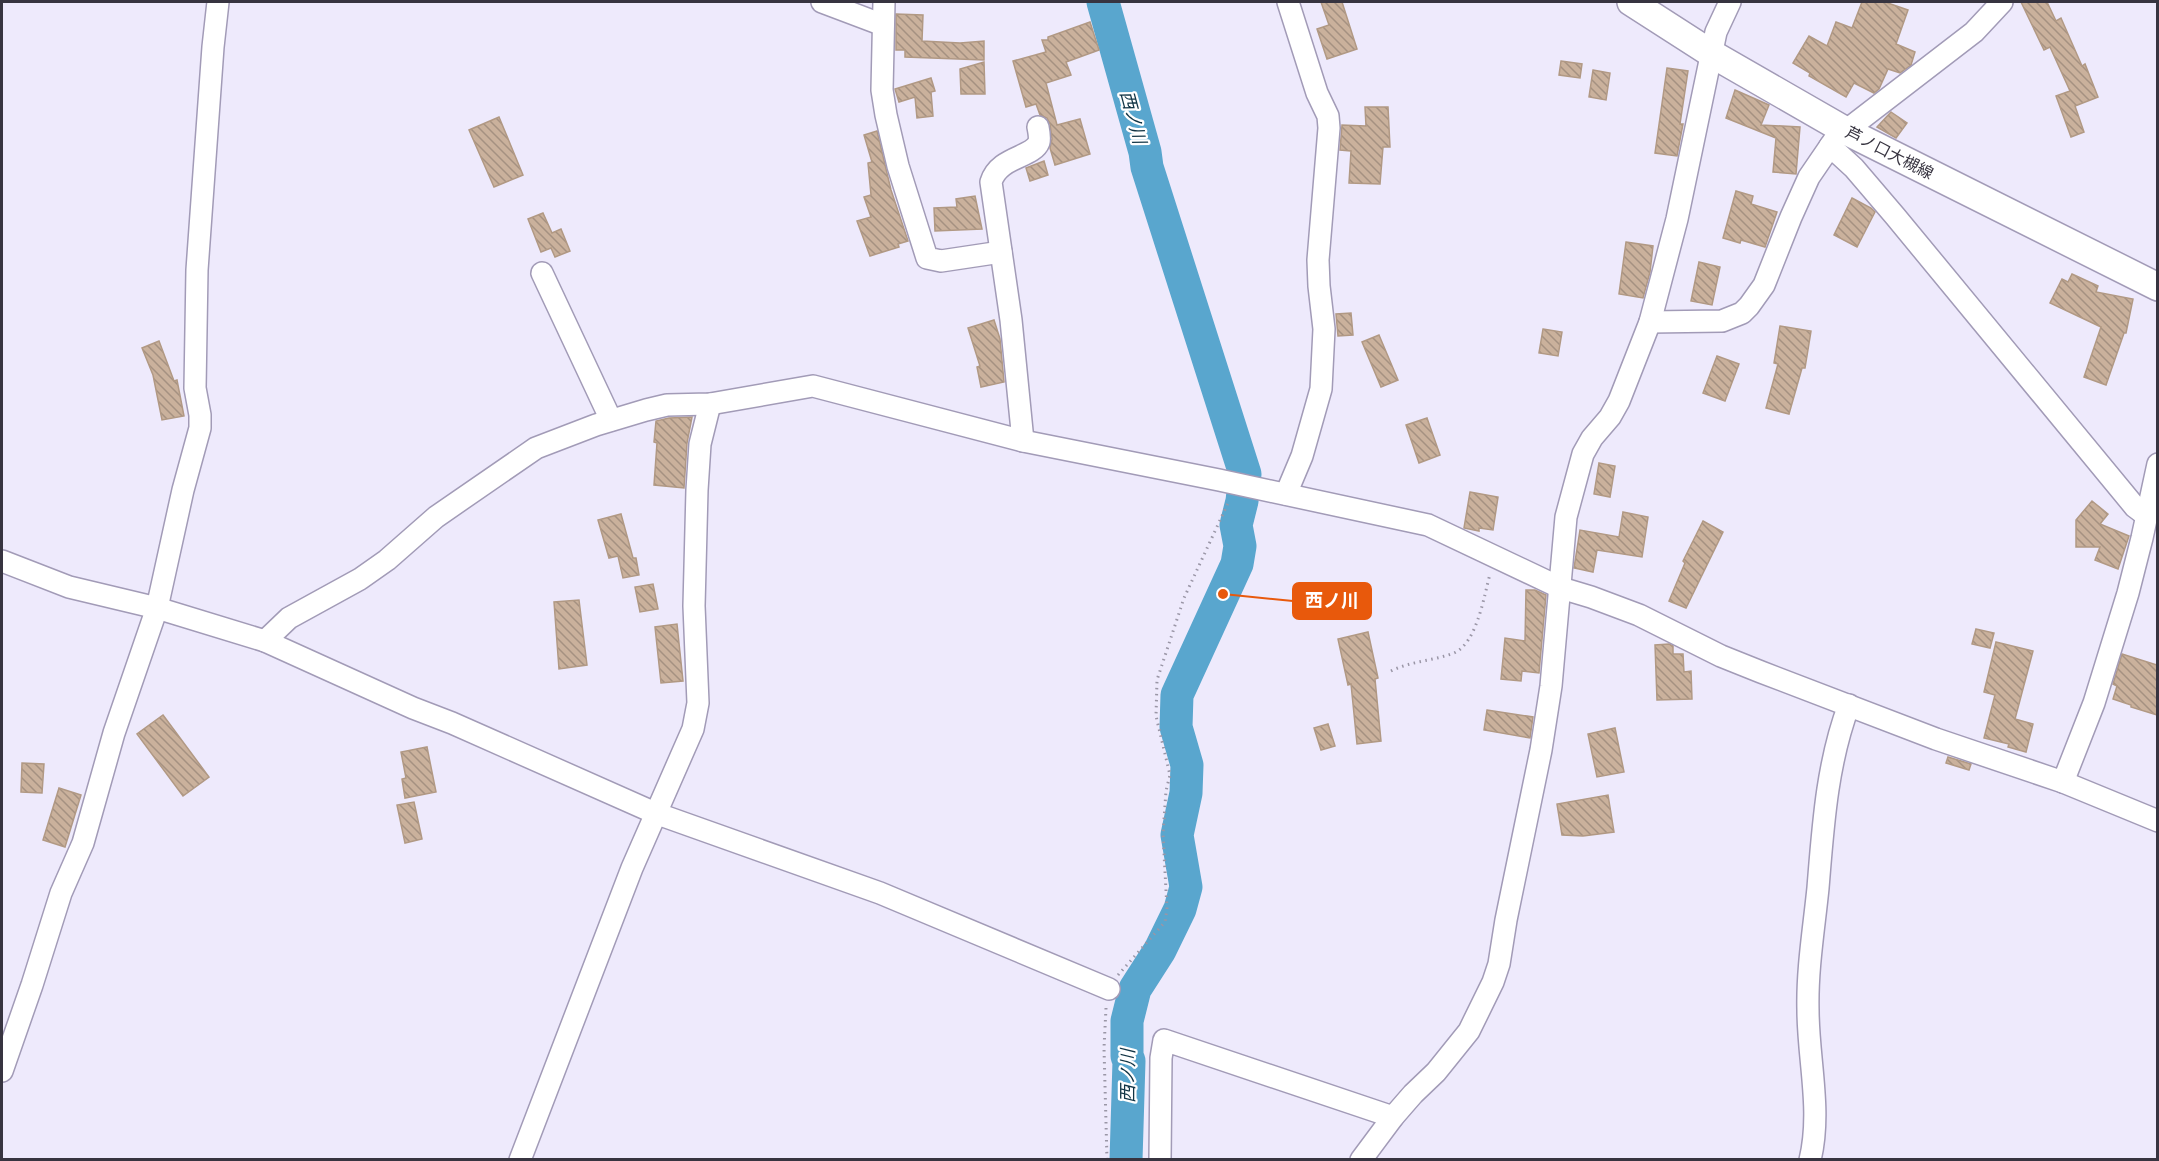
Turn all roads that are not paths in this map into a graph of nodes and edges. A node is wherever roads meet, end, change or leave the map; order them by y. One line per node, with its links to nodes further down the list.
1 (217, 2): 24 (street)
2 (822, 2): 8 (street)
3 (884, 2): 8 (street)
4 (1288, 2): 20 (street)
5 (1631, 2): 9 (main road, 芦ノ口大槻線)
6 (1730, 2): 9 (street)
7 (2002, 2): 11 (street)
8 (883, 25): 12 (street)
9 (1712, 54): 11 (main road, 芦ノ口大槻線); 15 (street)
10 (1038, 127): 12 (street)
11 (1838, 138): 14 (main road, 芦ノ口大槻線); 15 (street); 21 (street)
12 (1001, 252): 18 (street)
13 (542, 273): 17 (street)
14 (2157, 287)
15 (1650, 322): 23 (street)
16 (710, 404): 17 (street); 18 (street); 28 (street)
17 (611, 420): 25 (street)
18 (1023, 441): 20 (street)
19 (2157, 464): 21 (street)
20 (1286, 494): 23 (street)
21 (2147, 516): 27 (street)
22 (2, 561): 24 (street)
23 (1561, 588): 26 (street); 32 (street)
24 (158, 608): 25 (street); 31 (street)
25 (265, 641): 28 (street)
26 (1849, 705): 27 (street); 36 (street)
27 (2063, 782): 29 (street)
28 (655, 813): 30 (street); 33 (street)
29 (2157, 821)
30 (1109, 989)
31 (2, 1071)
32 (1393, 1117): 34 (street); 35 (street)
33 (520, 1160)
34 (1160, 1160)
35 (1361, 1160)
36 (1810, 1160)

